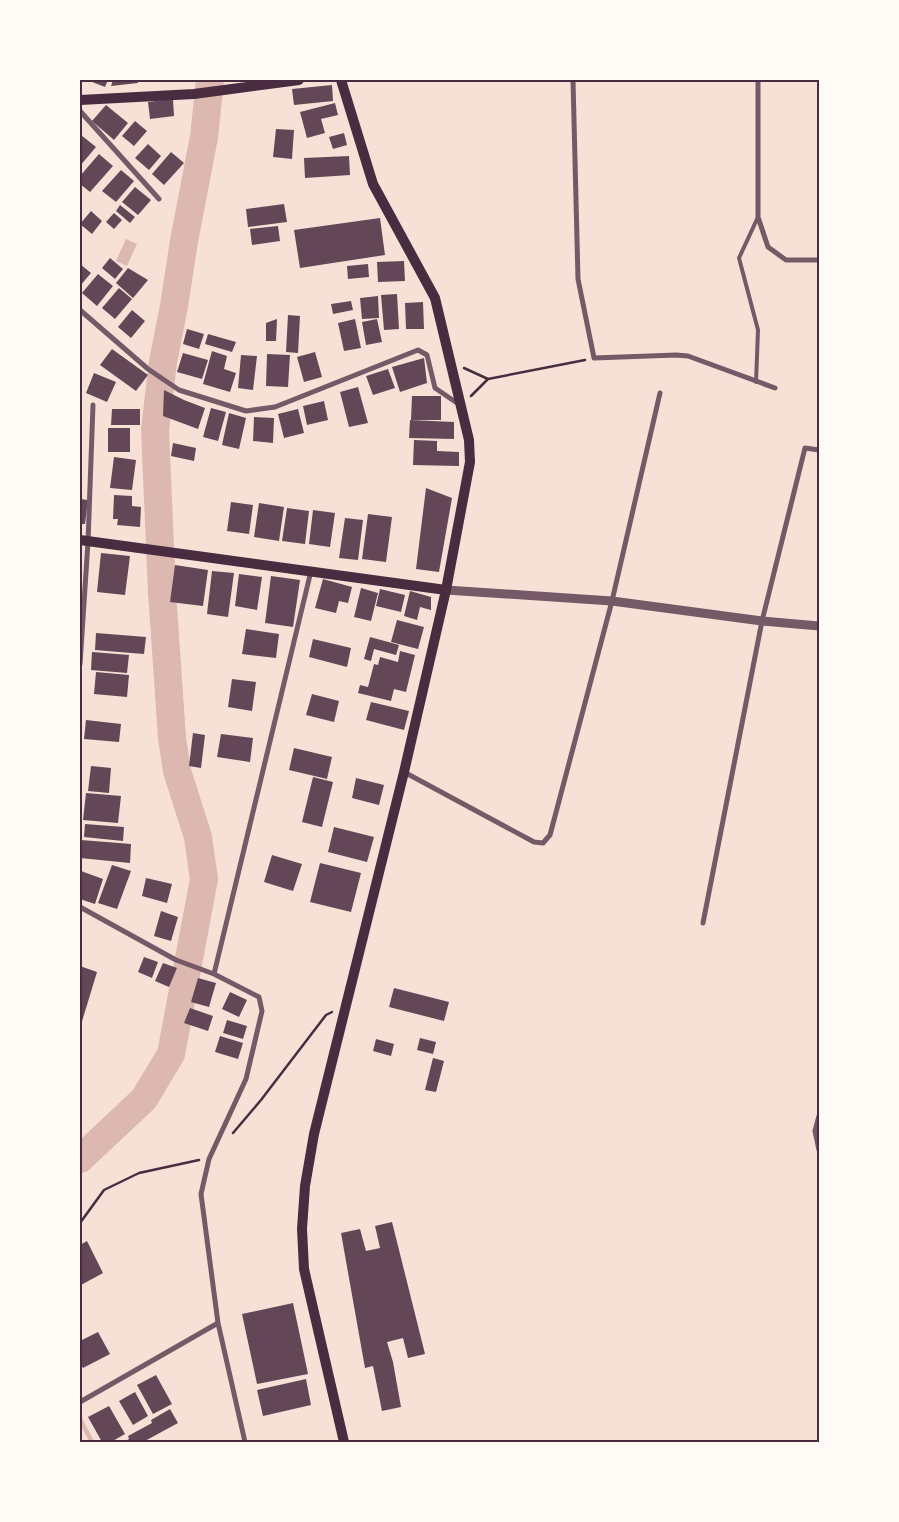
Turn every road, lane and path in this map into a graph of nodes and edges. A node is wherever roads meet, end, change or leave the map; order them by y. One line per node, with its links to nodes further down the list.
1 (299, 80): 5 (main road)
2 (341, 80): 12 (main road)
3 (573, 80): 11 (street)
4 (758, 80): 8 (street)
5 (80, 100)
6 (80, 111): 7 (street)
7 (159, 199)
8 (758, 217): 9 (street); 14 (lane)
9 (819, 260)
10 (80, 310): 18 (street)
11 (594, 358): 13 (path); 14 (street)
12 (452, 362): 13 (path); 18 (main road)
13 (488, 379): 18 (path)
14 (756, 382): 15 (street)
15 (775, 388)
16 (660, 393): 23 (street)
17 (92, 405): 20 (street)
18 (461, 406): 22 (main road)
19 (819, 450): 24 (street)
20 (84, 541): 21 (main road); 26 (street)
21 (311, 571): 22 (main road); 30 (street)
22 (446, 590): 23 (street); 27 (main road)
23 (612, 601): 24 (street); 27 (street)
24 (762, 621): 25 (street); 29 (street)
25 (819, 626)
26 (80, 664)
27 (404, 772): 36 (main road)
28 (80, 907): 30 (street)
29 (703, 923)
30 (214, 974): 33 (street)
31 (819, 1116): 32 (street)
32 (819, 1150)
33 (218, 1322): 34 (street); 35 (street)
34 (80, 1402)
35 (245, 1442)
36 (344, 1442)

